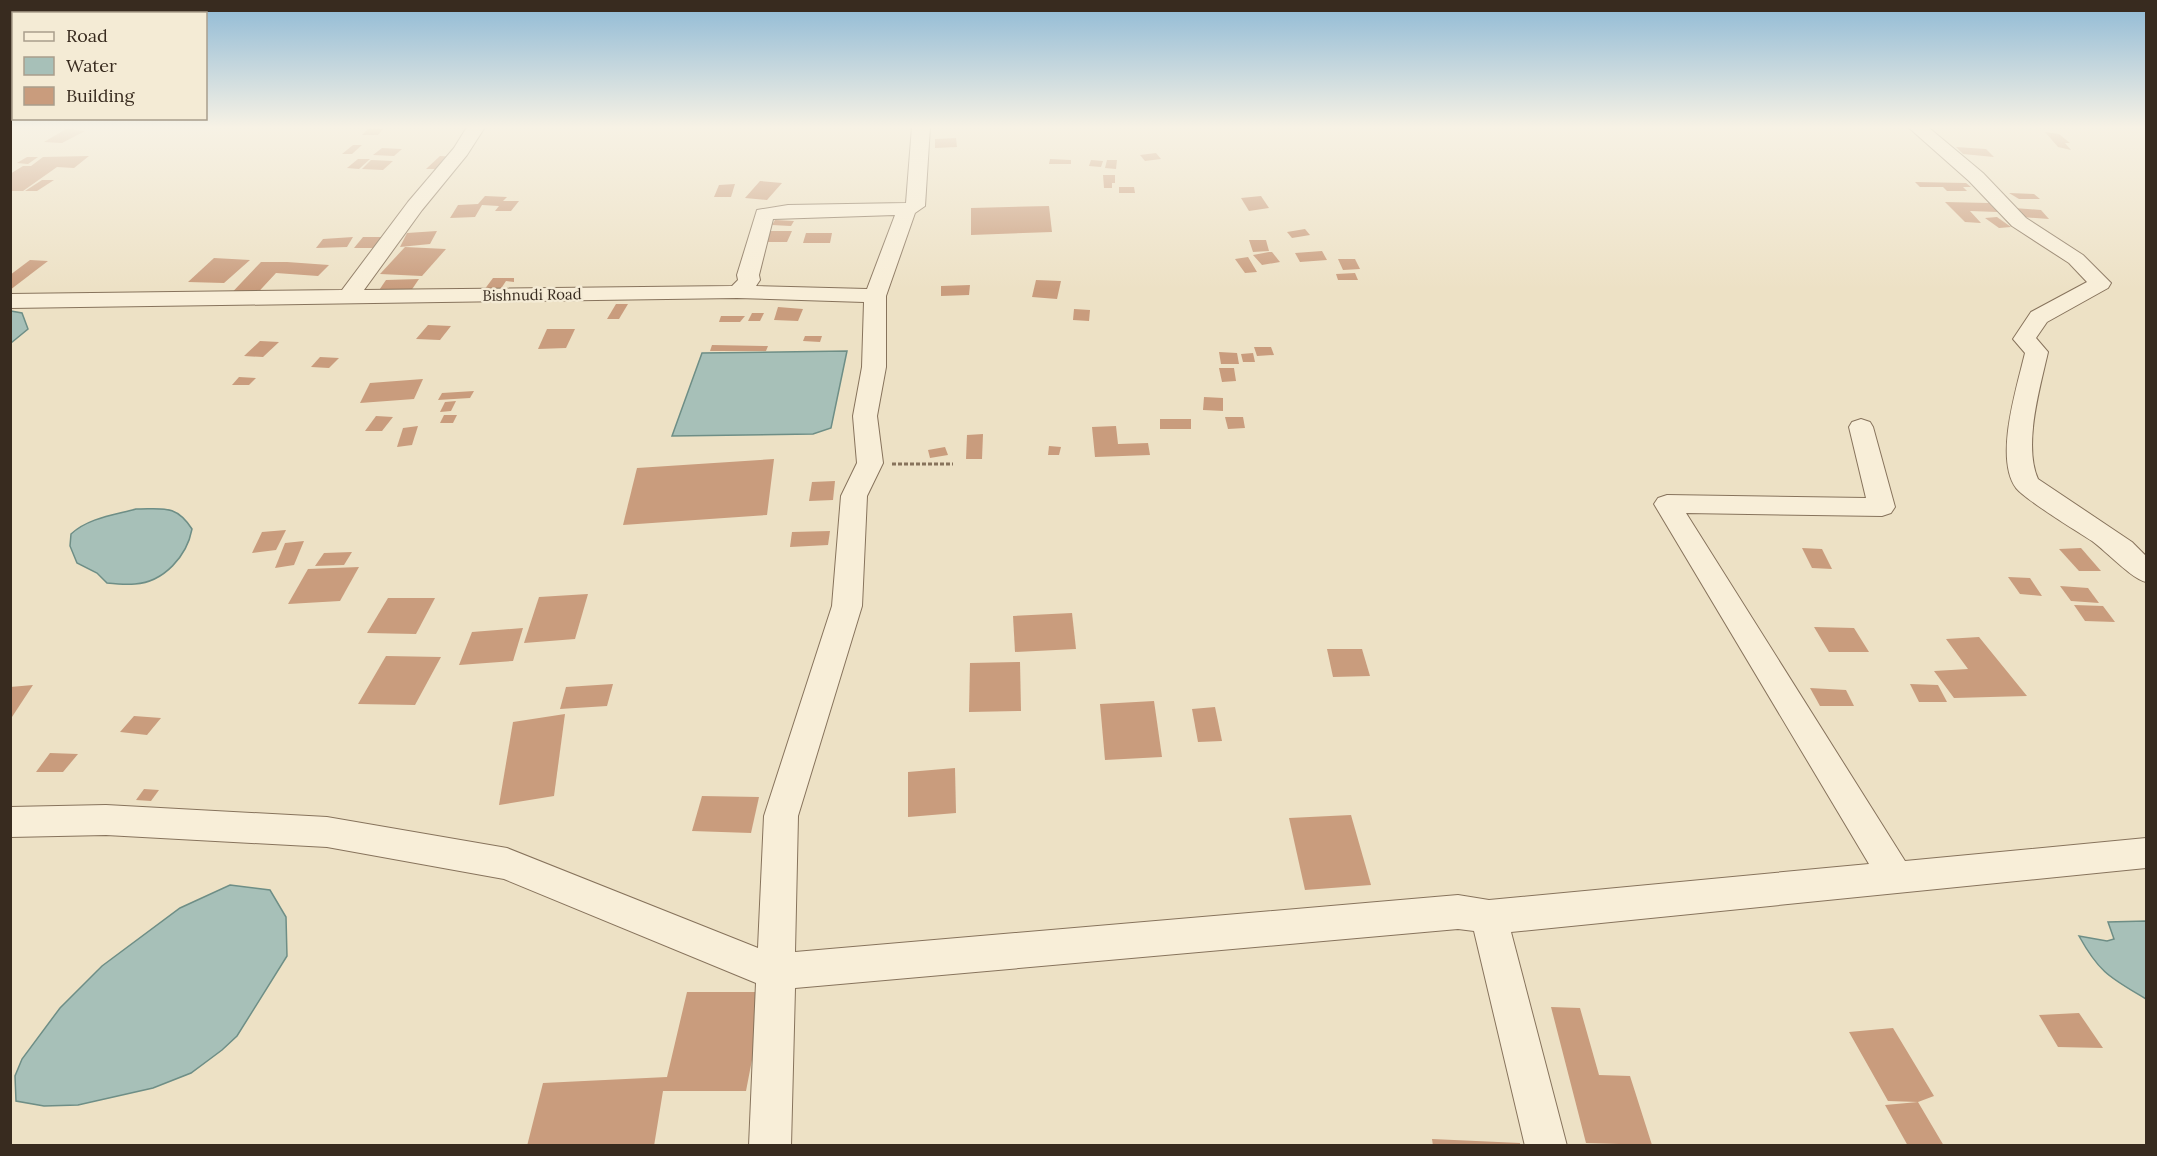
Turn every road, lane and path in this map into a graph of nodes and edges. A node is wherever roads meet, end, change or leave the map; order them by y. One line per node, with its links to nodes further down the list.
1 (436, 181): 7 (street)
2 (917, 181): 4 (street)
3 (1980, 181): 12 (street)
4 (907, 209): 5 (street); 6 (street)
5 (737, 292): 6 (street, Bishnudi Road); 7 (street, Bishnudi Road)
6 (875, 296): 10 (street)
7 (348, 297): 8 (street, Bishnudi Road)
8 (10, 301)
9 (1861, 427): 15 (street)
10 (870, 464): 11 (path); 17 (street)
11 (953, 464)
12 (2146, 572)
13 (10, 822): 17 (street)
14 (2146, 853): 15 (street)
15 (1896, 878): 16 (street)
16 (1489, 917): 17 (street); 19 (street)
17 (774, 972): 18 (street)
18 (770, 1146)
19 (1546, 1146)

